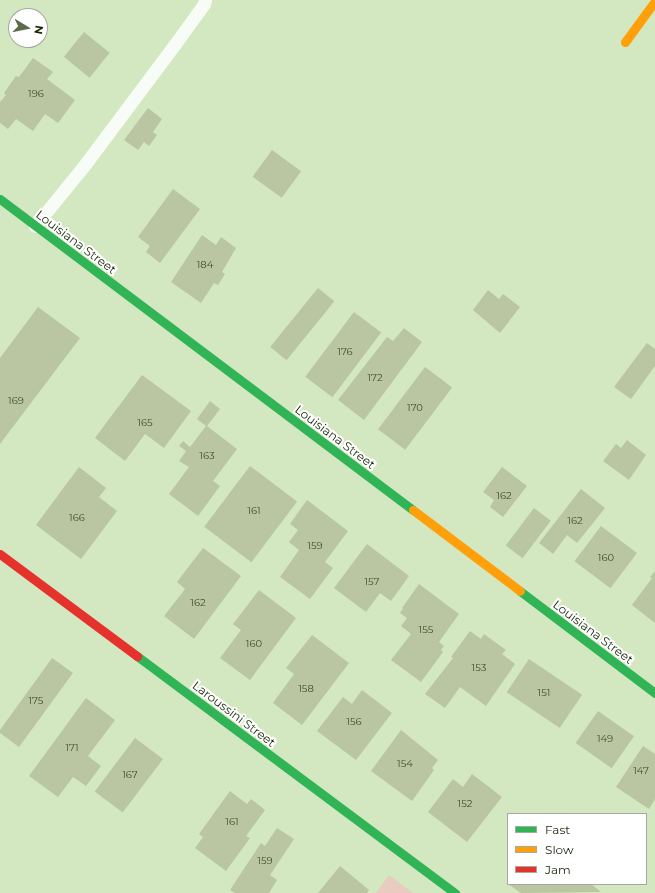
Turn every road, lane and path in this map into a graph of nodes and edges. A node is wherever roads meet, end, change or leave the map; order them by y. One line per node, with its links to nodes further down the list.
1 (204, 0): 5 (lane)
2 (655, 1): 3 (main road)
3 (625, 42)
4 (0, 200): 5 (main road, Louisiana Street)
5 (35, 226): 7 (main road, Louisiana Street)
6 (0, 554): 8 (main road, Laroussini Street)
7 (655, 693)
8 (455, 893)

